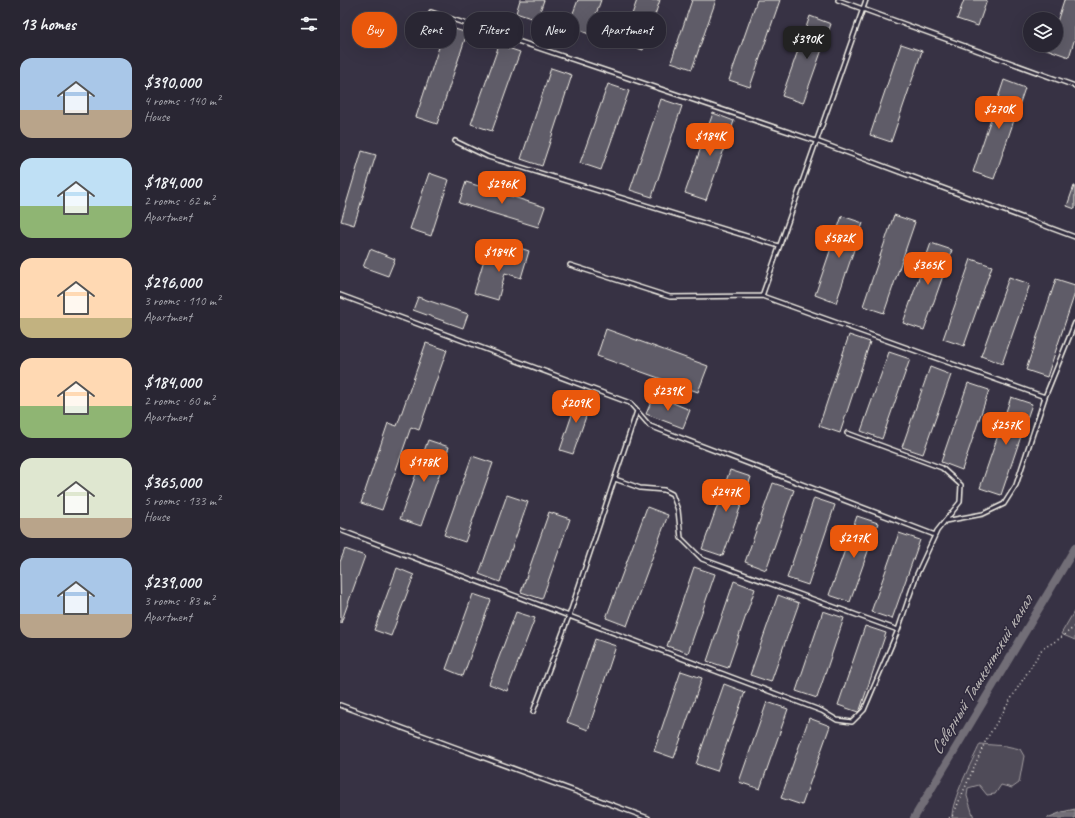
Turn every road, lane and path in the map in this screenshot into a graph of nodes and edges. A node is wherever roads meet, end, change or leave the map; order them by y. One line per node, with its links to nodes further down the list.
1 (838, 0): 3 (lane)
2 (866, 0): 3 (lane)
3 (863, 9): 5 (lane); 7 (lane)
4 (456, 20): 7 (lane)
5 (1075, 86)
6 (455, 141): 9 (lane)
7 (816, 141): 8 (lane); 9 (lane)
8 (1075, 237)
9 (779, 246): 12 (lane)
10 (570, 265): 12 (lane)
11 (340, 295): 15 (lane)
12 (762, 296): 14 (lane)
13 (1075, 323): 14 (lane)
14 (1045, 397): 18 (lane)
15 (637, 411): 17 (lane); 20 (lane)
16 (847, 433): 18 (lane)
17 (614, 479): 21 (lane); 23 (lane)
18 (945, 521): 20 (lane)
19 (340, 530): 21 (lane)
20 (935, 535): 23 (lane)
21 (569, 616): 23 (lane); 25 (lane)
22 (1075, 624): 27 (path)
23 (898, 630)
24 (340, 705): 26 (lane)
25 (533, 712)
26 (648, 818)
27 (949, 818)

